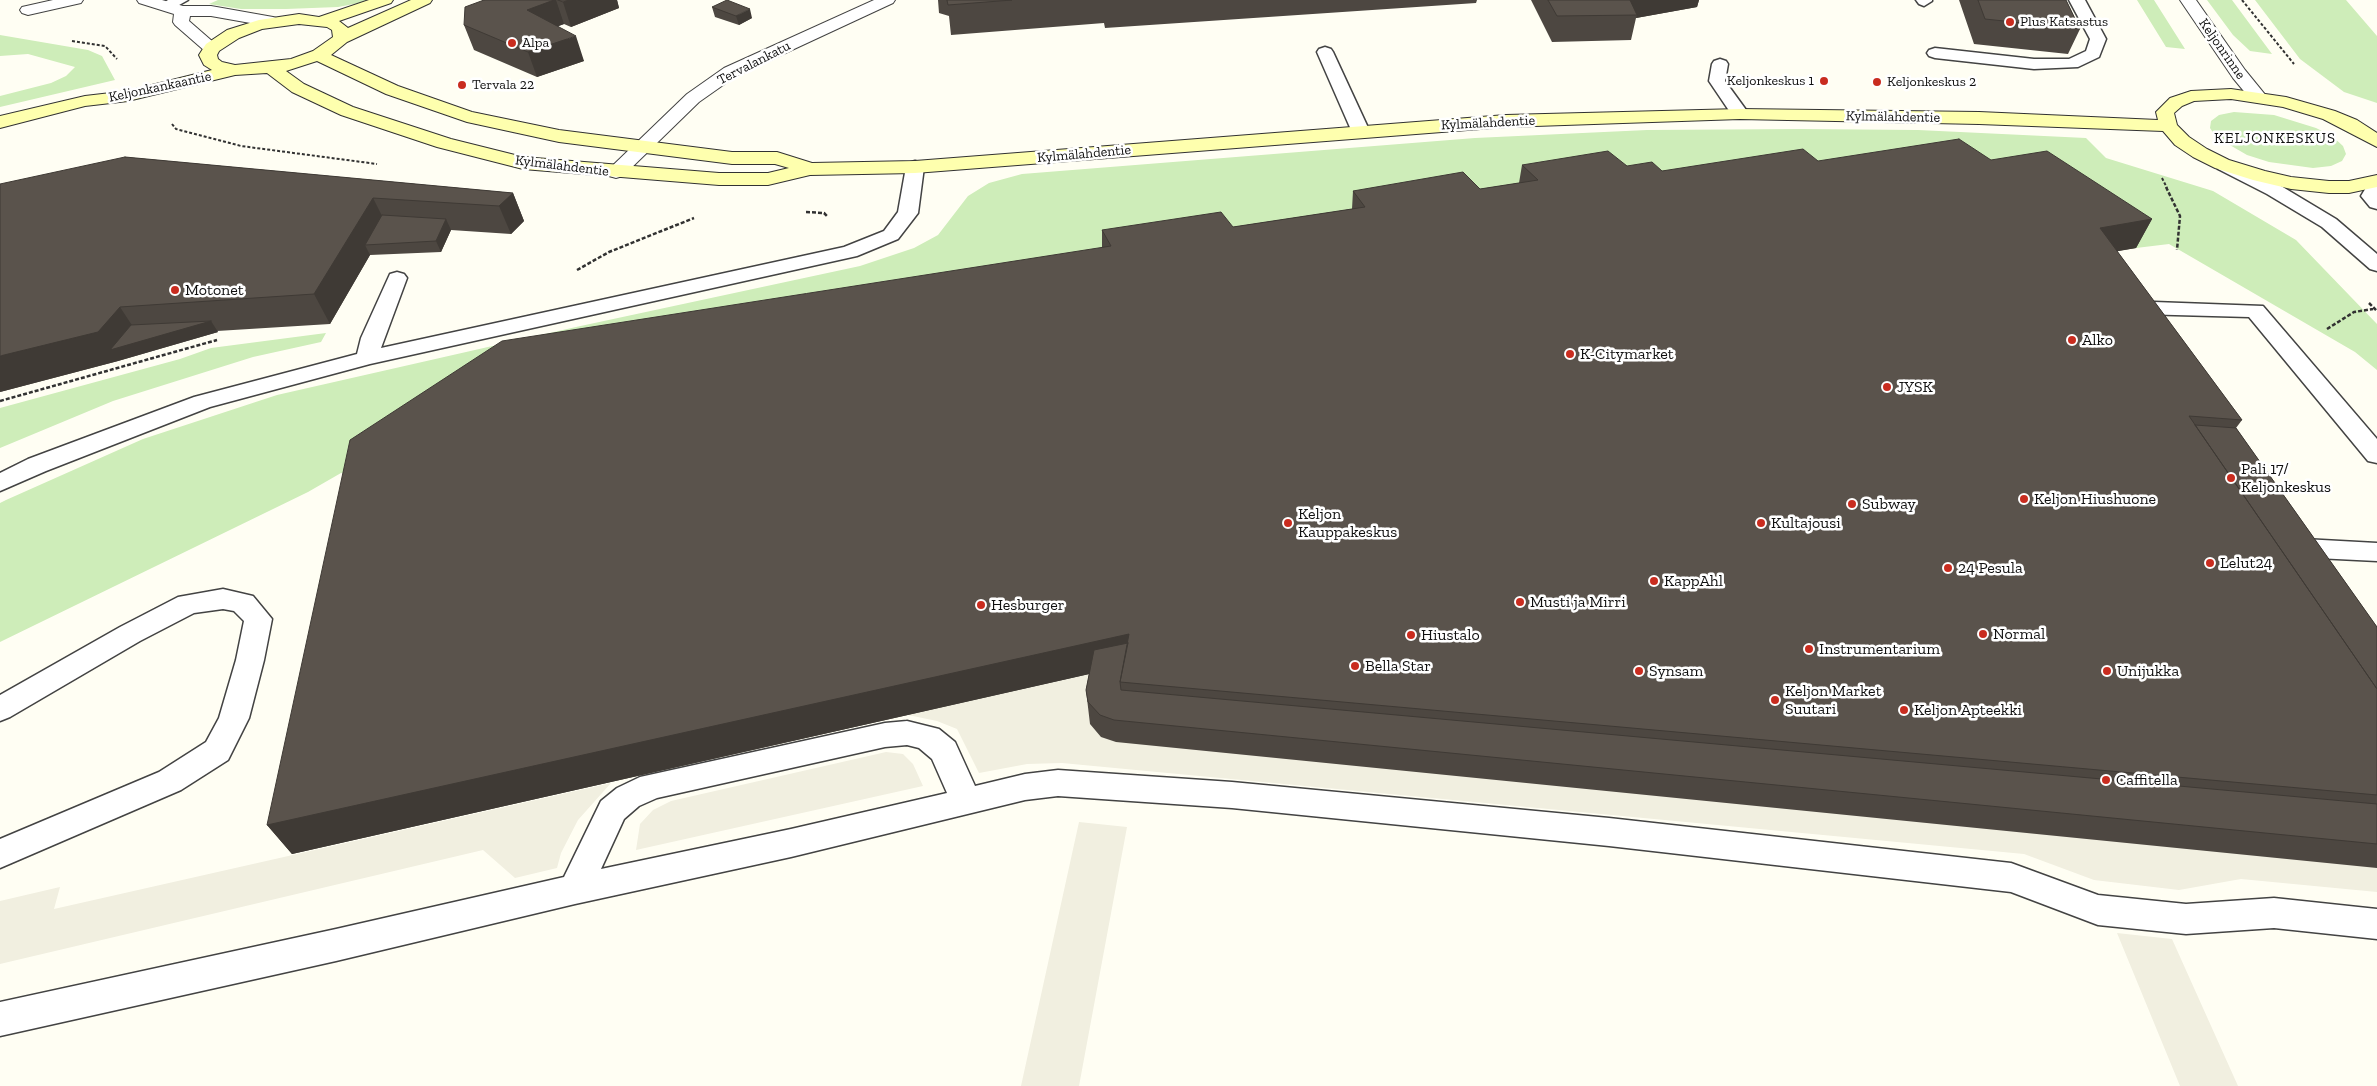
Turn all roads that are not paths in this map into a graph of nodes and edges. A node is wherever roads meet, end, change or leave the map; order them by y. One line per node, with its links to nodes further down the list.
1 (75, 0): 9 (street)
2 (144, 0): 8 (street)
3 (386, 0): 10 (street)
4 (424, 0): 12 (street)
5 (887, 0): 27 (street, Tervalankatu)
6 (2077, 0): 14 (lane)
7 (2188, 0): 20 (street, Keljonrinne)
8 (176, 6): 11 (street); 16 (street)
9 (28, 10)
10 (322, 21): 11 (street, Keljonkankaantie); 12 (street)
11 (273, 22): 16 (street, Keljonkankaantie)
12 (341, 38): 15 (street)
13 (1324, 52): 25 (lane)
14 (1935, 53)
15 (319, 55): 18 (street); 27 (street, Kylmälahdentie)
16 (200, 58): 19 (street); 21 (street, Keljonkankaantie)
17 (1720, 64): 22 (lane)
18 (271, 68): 19 (street); 31 (street, Kylmälahdentie)
19 (235, 70): 21 (street, Keljonkankaantie)
20 (2258, 96): 24 (street); 26 (street)
21 (85, 101): 23 (street, Keljonkankaantie)
22 (1740, 114): 24 (street, Kylmälahdentie); 25 (street, Kylmälahdentie)
23 (0, 122)
24 (2168, 126): 28 (street)
25 (1361, 132): 29 (street, Kylmälahdentie)
26 (2377, 141)
27 (642, 148): 30 (street, Kylmälahdentie); 31 (street, Tervalankatu)
28 (2222, 164): 32 (street); 35 (lane)
29 (915, 168): 30 (street, Kylmälahdentie); 38 (lane)
30 (810, 169): 31 (street, Kylmälahdentie)
31 (616, 172)
32 (2377, 181)
33 (2377, 185): 34 (lane)
34 (2377, 204)
35 (2377, 265)
36 (397, 278): 38 (lane)
37 (2144, 331): 39 (lane)
38 (367, 358): 40 (lane)
39 (2377, 455)
40 (0, 482)
41 (2279, 524): 42 (lane)
42 (2377, 552)
43 (0, 709): 45 (lane)
44 (966, 801): 46 (lane); 46 (lane); 47 (lane)
45 (0, 854)
46 (575, 889): 48 (lane)
47 (2377, 924)
48 (0, 1019)

